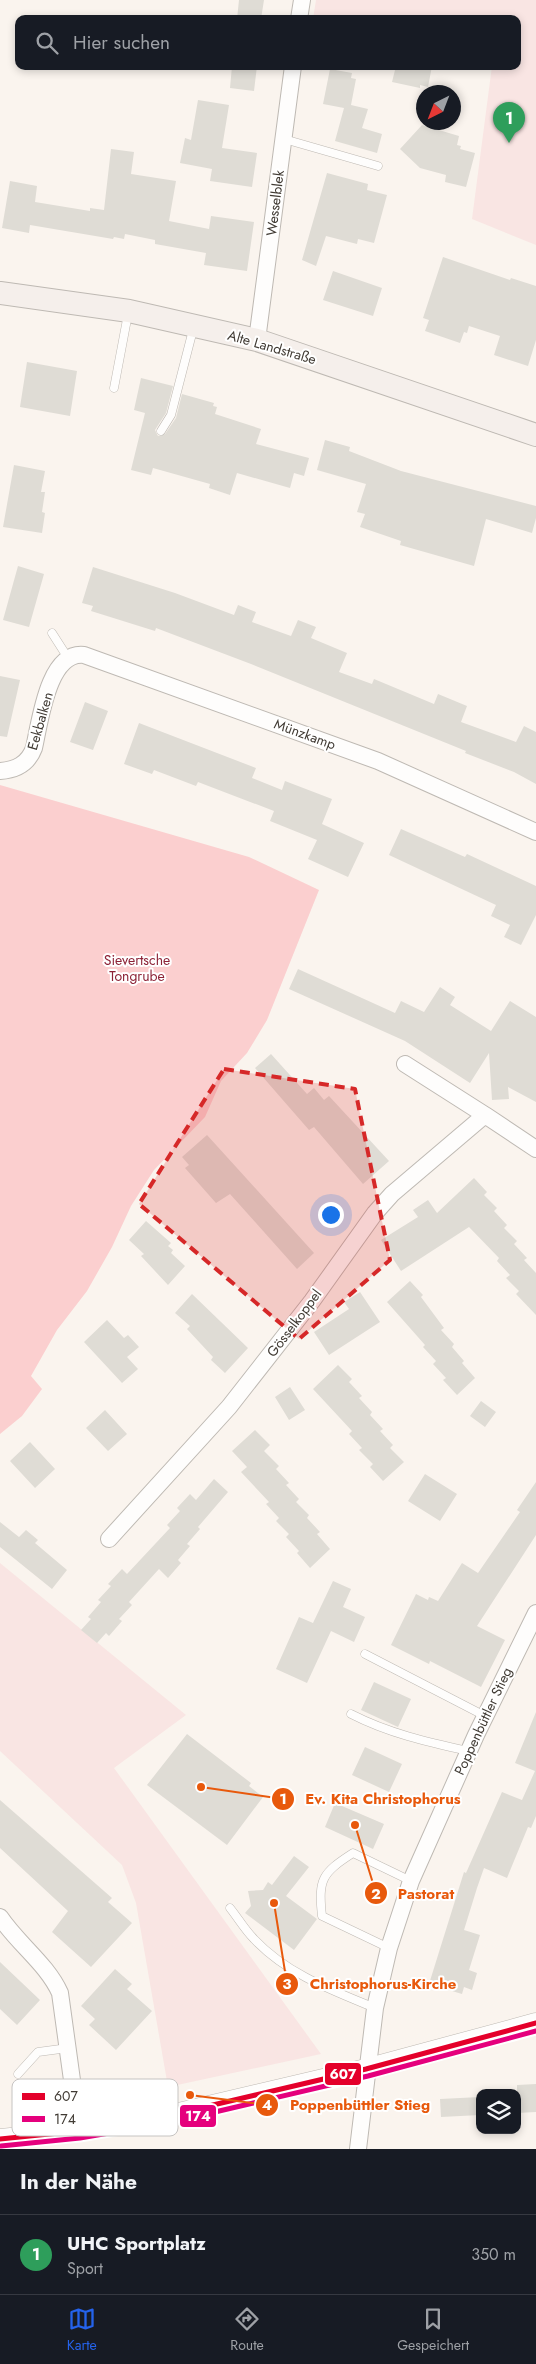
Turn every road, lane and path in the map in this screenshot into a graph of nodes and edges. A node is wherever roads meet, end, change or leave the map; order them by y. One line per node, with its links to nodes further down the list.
1 (302, 0): 2 (street)
2 (300, 15)
3 (293, 70): 4 (street, Wesselblek)
4 (284, 139): 5 (lane); 9 (street, Wesselblek)
5 (378, 166)
6 (0, 293): 7 (main road, Alte Landstraße)
7 (129, 311): 8 (main road, Alte Landstraße); 10 (lane)
8 (194, 326): 9 (main road, Alte Landstraße); 11 (lane)
9 (257, 340): 12 (main road, Alte Landstraße)
10 (114, 388)
11 (161, 431)
12 (536, 435)
13 (52, 633): 14 (lane)
14 (68, 658): 15 (street, Eekbalken); 16 (street, Münzkamp)
15 (0, 771)
16 (536, 832)
17 (405, 1064): 18 (street)
18 (485, 1115): 19 (street); 20 (street, Gösselkoppel)
19 (536, 1149)
20 (109, 1539)
21 (536, 1613): 24 (street, Poppenbüttler Stieg)
22 (365, 1654): 24 (lane)
23 (350, 1714): 25 (lane)
24 (485, 1716): 25 (street, Poppenbüttler Stieg)
25 (468, 1752): 26 (street, Poppenbüttler Stieg)
26 (411, 1881): 29 (street, Poppenbüttler Stieg); 29 (lane)
27 (230, 1908): 30 (lane)
28 (0, 1917): 32 (street)
29 (389, 1948): 30 (street, Poppenbüttler Stieg)
30 (375, 2008): 33 (street, Poppenbüttler Stieg)
31 (536, 2023): 33 (street)
32 (69, 2048): 34 (lane); 35 (street)
33 (366, 2069): 36 (street); 39 (street, Poppenbüttler Stieg)
34 (18, 2074)
35 (73, 2079)
36 (178, 2113)
37 (30, 2136): 38 (street)
38 (0, 2139)
39 (358, 2149)

